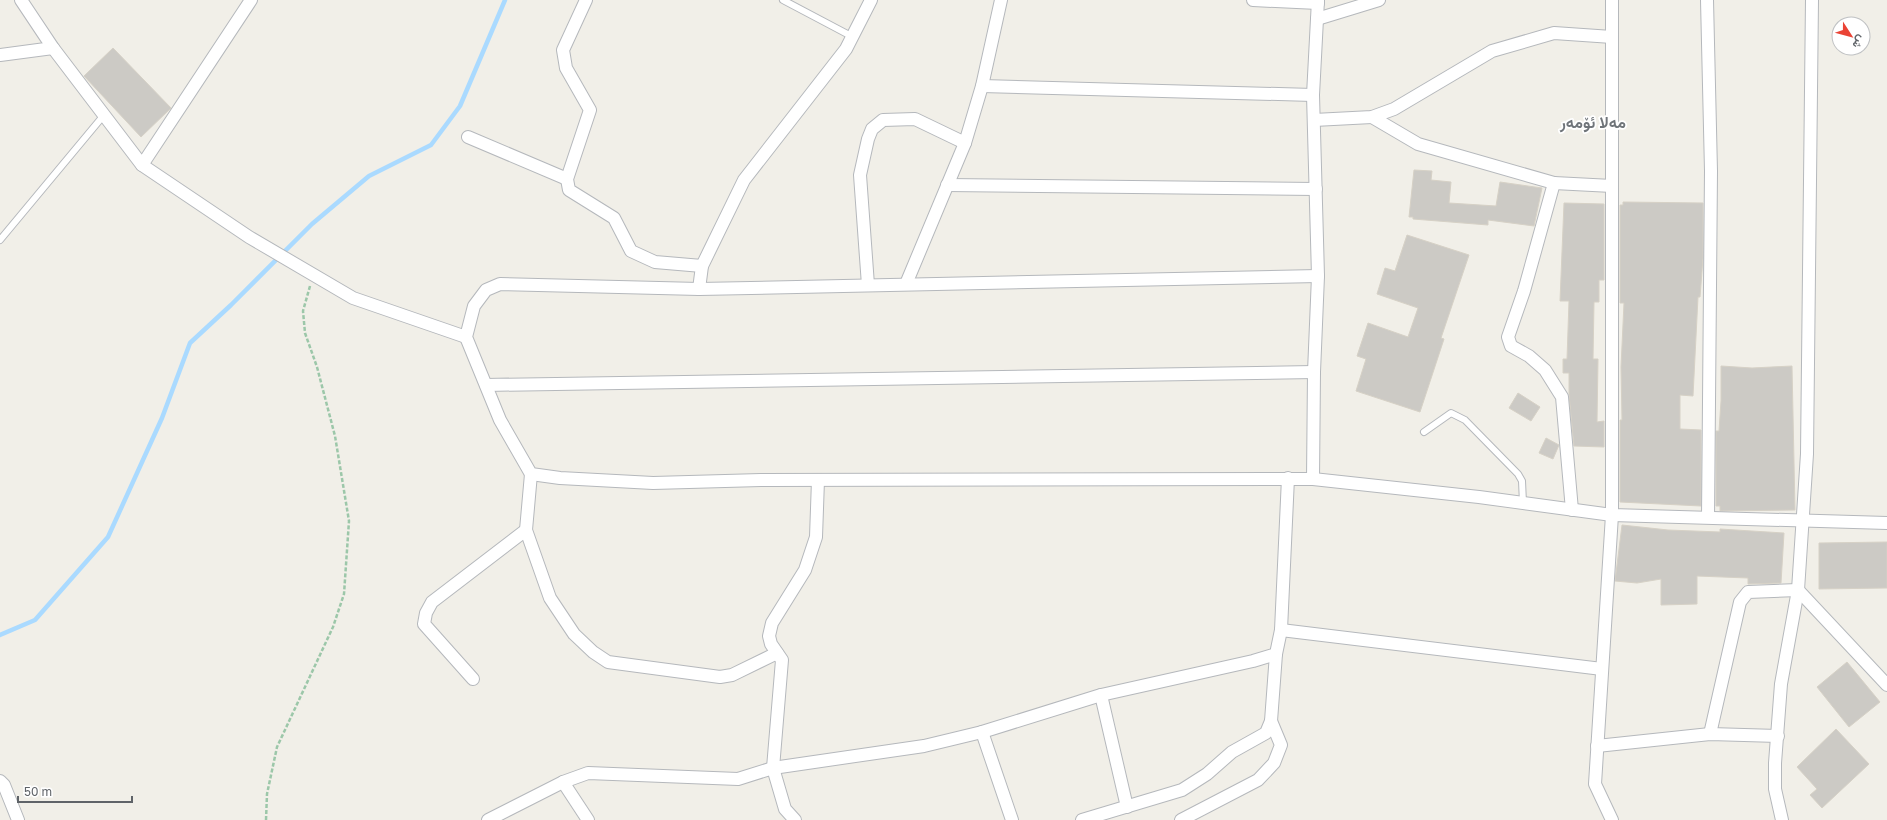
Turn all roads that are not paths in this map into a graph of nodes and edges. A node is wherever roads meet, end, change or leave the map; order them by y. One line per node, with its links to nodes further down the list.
1 (21, 0): 16 (street)
2 (251, 0): 25 (street)
3 (586, 0): 26 (street)
4 (782, 0): 14 (lane)
5 (871, 0): 14 (street)
6 (1002, 0): 18 (street)
7 (1253, 0): 12 (street)
8 (1379, 0): 13 (street)
9 (1612, 0): 15 (street)
10 (1707, 0): 48 (street)
11 (1812, 0): 49 (street)
12 (1318, 2): 13 (street)
13 (1317, 19): 19 (street)
14 (853, 37): 32 (street)
15 (1612, 37): 21 (street); 29 (street)
16 (53, 48): 17 (street); 20 (street)
17 (0, 56)
18 (982, 86): 19 (street); 24 (street)
19 (1313, 96): 22 (street)
20 (104, 115): 25 (street); 31 (lane)
21 (1372, 117): 22 (street); 27 (street)
22 (1314, 120): 30 (street)
23 (468, 137): 26 (street)
24 (965, 143): 28 (street); 35 (street)
25 (142, 166): 37 (street)
26 (567, 179): 32 (street)
27 (1554, 183): 29 (street); 46 (street)
28 (947, 185): 30 (street); 34 (street)
29 (1612, 186): 47 (street)
30 (1316, 189): 33 (street)
31 (0, 240)
32 (702, 266): 36 (street)
33 (1318, 276): 34 (street); 38 (street)
34 (906, 284): 35 (street)
35 (868, 285): 36 (street)
36 (699, 288): 37 (street)
37 (466, 337): 39 (street)
38 (1314, 372): 39 (street); 43 (street)
39 (486, 385): 41 (street)
40 (1424, 432): 45 (lane)
41 (531, 474): 44 (street); 51 (street)
42 (1288, 478): 43 (street); 44 (street); 53 (street)
43 (1313, 479): 45 (street)
44 (818, 480): 54 (street)
45 (1522, 503): 46 (street)
46 (1572, 510): 47 (street)
47 (1612, 515): 48 (street); 56 (street)
48 (1708, 517): 49 (street)
49 (1802, 521): 50 (street); 52 (street)
50 (1887, 523)
51 (526, 530): 54 (street); 57 (street)
52 (1798, 590): 58 (street); 62 (street); 63 (street)
53 (1281, 630): 55 (street); 56 (street)
54 (777, 653): 65 (street)
55 (1276, 654): 59 (street); 60 (street)
56 (1602, 669): 64 (street)
57 (473, 679)
58 (1887, 685)
59 (1101, 695): 61 (street); 68 (street)
60 (1271, 721): 68 (street); 75 (street)
61 (982, 732): 65 (street); 73 (street)
62 (1710, 734): 63 (street); 64 (street)
63 (1778, 736): 77 (street)
64 (1597, 746): 76 (street)
65 (773, 768): 67 (street); 72 (street)
66 (0, 781): 69 (street)
67 (563, 782): 70 (street); 71 (street)
68 (1127, 807): 74 (street)
69 (18, 820)
70 (488, 820)
71 (588, 820)
72 (795, 820)
73 (1012, 820)
74 (1082, 820)
75 (1181, 820)
76 (1612, 820)
77 (1782, 820)

